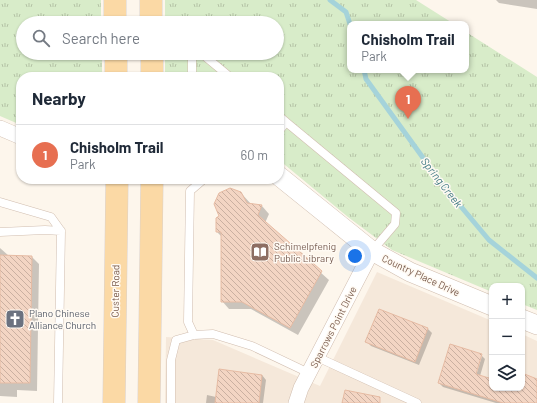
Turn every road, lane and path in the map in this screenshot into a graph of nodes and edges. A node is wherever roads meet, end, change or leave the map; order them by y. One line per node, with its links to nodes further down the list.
1 (115, 0): 3 (main road)
2 (151, 0): 4 (main road)
3 (115, 16)
4 (151, 16)
5 (116, 60): 9 (main road)
6 (152, 60): 10 (main road)
7 (192, 60): 11 (lane)
8 (209, 60): 12 (lane)
9 (116, 72)
10 (152, 72)
11 (192, 72)
12 (224, 72)
13 (284, 121): 23 (lane)
14 (0, 128): 15 (street)
15 (16, 135)
16 (284, 180): 23 (street, Country Place Drive)
17 (117, 184): 31 (main road, Custer Road)
18 (152, 184): 32 (main road)
19 (198, 184): 27 (lane)
20 (0, 202): 21 (lane)
21 (60, 231): 22 (lane); 30 (lane)
22 (0, 232)
23 (372, 251): 24 (street, Country Place Drive); 28 (street, Sparrows Point Drive)
24 (489, 305)
25 (525, 320): 26 (street)
26 (537, 325)
27 (194, 335): 29 (lane); 33 (lane)
28 (317, 357): 29 (street, Sparrows Point Drive); 35 (lane)
29 (309, 373): 34 (street, Sparrows Point Drive)
30 (58, 403)
31 (114, 403)
32 (149, 403)
33 (171, 403)
34 (296, 403)
35 (417, 403)

